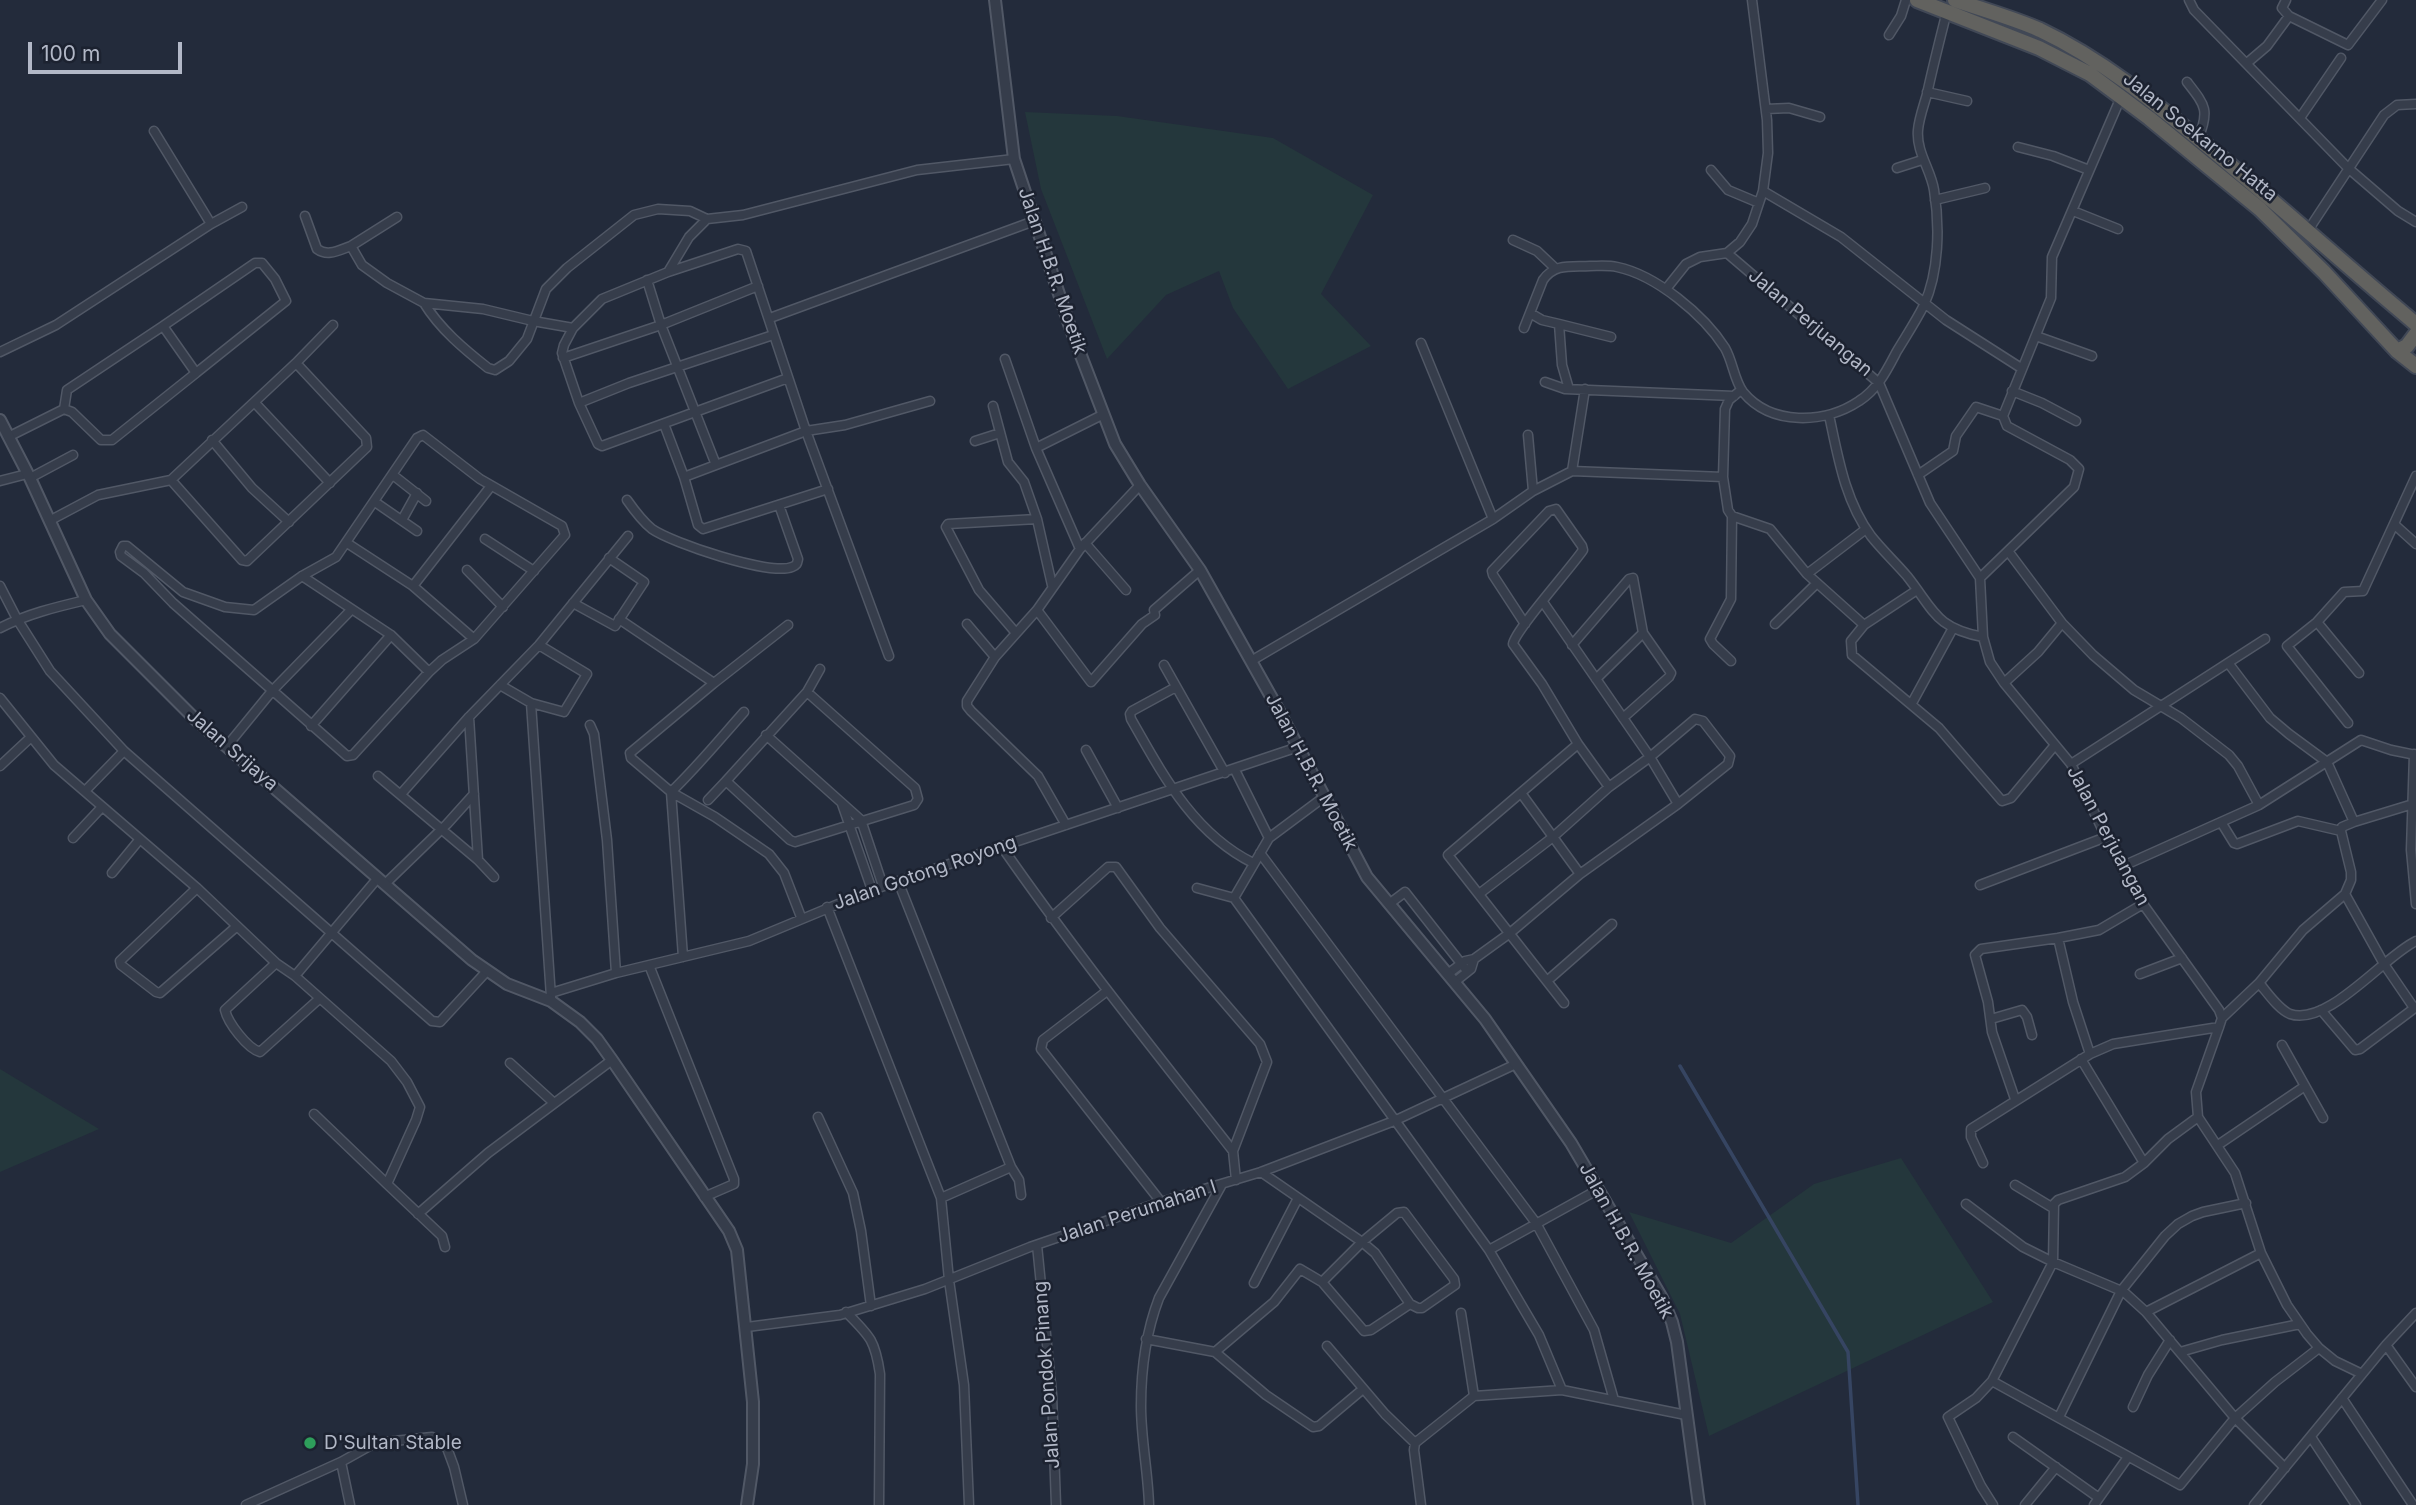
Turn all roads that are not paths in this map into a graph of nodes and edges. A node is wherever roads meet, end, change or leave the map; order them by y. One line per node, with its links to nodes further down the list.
1 (995, 0): 24 (street, Jalan H.B.R. Moetik)
2 (1752, 0): 18 (street)
3 (1906, 0): 10 (street)
4 (1917, 0): 8 (highway, Jalan Soekarno Hatta)
5 (2189, 0): 12 (street)
6 (2286, 0): 9 (street)
7 (2382, 0): 9 (street)
8 (1951, 6): 14 (street); 15 (highway, Jalan Soekarno Hatta); 22 (highway, Jalan Soekarno Hatta)
9 (2289, 16): 12 (street)
10 (1889, 35)
11 (2341, 58): 20 (street)
12 (2247, 63): 20 (street)
13 (2187, 82): 22 (street)
14 (1927, 92): 16 (street); 25 (street)
15 (2121, 97): 29 (street); 69 (highway, Jalan Soekarno Hatta)
16 (1967, 101)
17 (2416, 104): 27 (street)
18 (1766, 109): 19 (street); 31 (street)
19 (1820, 117)
20 (2301, 118): 27 (street)
21 (154, 131): 41 (street)
22 (2198, 139): 43 (highway, Jalan Soekarno Hatta)
23 (2018, 147): 29 (street)
24 (1014, 159): 38 (street); 39 (street, Jalan H.B.R. Moetik)
25 (1922, 160): 26 (street); 32 (street)
26 (1897, 168)
27 (2348, 168): 40 (street); 43 (street)
28 (1711, 170): 33 (street)
29 (2089, 170): 35 (street)
30 (1985, 188): 32 (street)
31 (1763, 191): 33 (street); 53 (street)
32 (1935, 200): 53 (street)
33 (1759, 203): 46 (street)
34 (242, 207): 41 (street)
35 (2073, 211): 42 (street); 66 (street)
36 (305, 216): 45 (street)
37 (397, 217): 45 (street)
38 (708, 219): 48 (street); 56 (street)
39 (1034, 221): 55 (street); 93 (street, Jalan H.B.R. Moetik)
40 (2416, 222)
41 (211, 224): 70 (street)
42 (2118, 229)
43 (2306, 232): 58 (highway, Jalan Soekarno Hatta)
44 (1513, 240): 47 (street)
45 (351, 246): 52 (street)
46 (1727, 253): 51 (street); 81 (street, Jalan Perjuangan)
47 (1555, 268): 51 (street); 54 (street)
48 (668, 272): 49 (street); 50 (street)
49 (647, 280): 60 (street); 62 (street)
50 (758, 286): 55 (street); 60 (street)
51 (1666, 289): 84 (street)
52 (424, 303): 56 (street); 56 (street)
53 (1924, 304): 77 (street); 81 (street)
54 (1530, 313): 57 (street); 63 (street)
55 (770, 318): 65 (street)
56 (533, 321): 62 (street)
57 (1559, 324): 67 (street); 82 (street)
58 (2416, 324)
59 (333, 325): 74 (street)
60 (661, 325): 72 (street); 76 (street)
61 (163, 326): 78 (street); 78 (street); 91 (street)
62 (573, 328): 72 (street)
63 (1524, 328)
64 (2416, 334): 69 (highway)
65 (773, 335): 76 (street); 79 (street)
66 (2036, 336): 71 (street); 77 (street)
67 (1611, 337)
68 (1421, 343): 129 (street)
69 (2397, 351): 75 (highway, Jalan Soekarno Hatta)
70 (0, 352)
71 (2092, 356)
72 (564, 358): 89 (street)
73 (1005, 359): 105 (street)
74 (296, 363): 88 (street); 117 (street)
75 (2416, 366)
76 (678, 368): 89 (street); 92 (street)
77 (2021, 368): 85 (street)
78 (196, 373): 91 (street)
79 (788, 378): 92 (street); 99 (street)
80 (1545, 382): 82 (street)
81 (1880, 383): 94 (street); 110 (street, Jalan Perjuangan)
82 (1569, 388): 83 (street)
83 (1585, 389): 86 (street); 108 (street)
84 (1741, 390): 86 (street); 94 (street)
85 (2012, 391): 95 (street); 97 (street)
86 (1734, 396): 114 (street)
87 (930, 401): 99 (street)
88 (255, 403): 103 (street); 117 (street)
89 (579, 403): 98 (street)
90 (993, 407): 100 (street)
91 (64, 409): 102 (street)
92 (695, 412): 98 (street); 107 (street)
93 (1102, 415): 105 (street); 119 (street, Jalan H.B.R. Moetik)
94 (1829, 415): 134 (street)
95 (2003, 416): 110 (street); 141 (street)
96 (0, 420): 102 (street, Jalan Srijaya)
97 (2076, 421)
98 (664, 424): 113 (street)
99 (806, 431): 107 (street); 120 (street)
100 (1000, 433): 104 (street); 128 (street)
101 (1528, 435): 121 (street)
102 (8, 437): 111 (street, Jalan Srijaya)
103 (212, 440): 115 (street); 132 (street)
104 (975, 441)
105 (1036, 448): 140 (street)
106 (72, 455): 111 (street)
107 (716, 464): 113 (street)
108 (1572, 471): 114 (street); 121 (street)
109 (393, 475): 118 (street); 122 (street); 125 (street)
110 (1918, 475): 148 (street, Jalan Perjuangan)
111 (28, 476): 116 (street); 131 (street, Jalan Srijaya)
112 (2416, 476): 133 (street)
113 (684, 477): 126 (street)
114 (1723, 477): 127 (street)
115 (171, 480): 131 (street); 132 (street)
116 (0, 481)
117 (330, 483): 132 (street)
118 (491, 485): 145 (street); 152 (street)
119 (1140, 485): 140 (street); 144 (street, Jalan H.B.R. Moetik)
120 (828, 489): 126 (street); 182 (street)
121 (1533, 491): 129 (street)
122 (416, 493): 124 (street); 130 (street)
123 (627, 500): 126 (street)
124 (426, 501)
125 (376, 502): 130 (street); 138 (street)
126 (779, 505)
127 (1732, 516): 146 (street); 184 (street)
128 (1037, 519): 150 (street); 174 (street)
129 (1493, 519): 185 (street)
130 (402, 520): 135 (street)
131 (49, 521): 156 (street, Jalan Srijaya)
132 (289, 522)
133 (2395, 526): 139 (street); 165 (street)
134 (1866, 529): 146 (street); 154 (street)
135 (417, 531)
136 (628, 536): 142 (street)
137 (485, 539): 145 (street)
138 (347, 543): 147 (street); 152 (street)
139 (2416, 544)
140 (1082, 546): 150 (street); 153 (street)
141 (2008, 551): 148 (street); 166 (street)
142 (609, 558): 158 (street); 164 (street)
143 (467, 570): 160 (street)
144 (1200, 570): 162 (street); 185 (street, Jalan H.B.R. Moetik)
145 (534, 571): 160 (street)
146 (1807, 574): 149 (street)
147 (302, 576): 155 (street); 161 (street)
148 (1980, 578): 177 (street, Jalan Perjuangan)
149 (1817, 583): 168 (street); 171 (street)
150 (1052, 585): 162 (street)
151 (0, 586): 163 (street)
152 (413, 586): 178 (street)
153 (1126, 590)
154 (1917, 590): 171 (street); 173 (street)
155 (183, 592): 157 (street); 157 (street)
156 (86, 600): 163 (street); 212 (street, Jalan Srijaya)
157 (173, 603): 196 (street)
158 (573, 603): 164 (street); 180 (street)
159 (1543, 603): 167 (street); 167 (street); 181 (street)
160 (503, 607): 178 (street)
161 (351, 610): 176 (street); 196 (street)
162 (1037, 610): 174 (street)
163 (17, 619): 172 (street); 215 (street)
164 (618, 619): 192 (street)
165 (2317, 622): 190 (street); 205 (street)
166 (2062, 623): 193 (street); 201 (street)
167 (1525, 624): 210 (street)
168 (1775, 624)
169 (788, 625): 192 (street)
170 (967, 625): 183 (street)
171 (1864, 625): 200 (street)
172 (0, 628)
173 (1953, 628): 177 (street); 200 (street)
174 (1016, 633): 183 (street)
175 (1643, 633): 181 (street); 191 (street); 204 (street)
176 (391, 635): 189 (street); 207 (street)
177 (1983, 637): 193 (street, Jalan Perjuangan)
178 (474, 639): 189 (street)
179 (2265, 639): 186 (street)
180 (539, 645): 194 (street); 199 (street)
181 (1572, 645): 191 (street)
182 (889, 656)
183 (995, 657): 244 (street)
184 (1731, 660)
185 (1251, 661): 213 (street, Jalan H.B.R. Moetik)
186 (2229, 664): 201 (street); 218 (street)
187 (1164, 665): 195 (street)
188 (820, 668): 197 (street)
189 (429, 672): 207 (street)
190 (2359, 673)
191 (1596, 679): 204 (street)
192 (714, 682): 228 (street)
193 (2004, 683): 211 (street, Jalan Perjuangan)
194 (500, 685): 199 (street); 203 (street)
195 (1176, 687): 222 (street); 226 (street)
196 (272, 691): 207 (street); 212 (street)
197 (807, 692): 208 (street); 240 (street)
198 (0, 698): 209 (street)
199 (531, 703): 298 (street)
200 (1912, 703): 211 (street)
201 (2162, 707): 219 (street); 237 (street)
202 (744, 712): 228 (street)
203 (469, 717): 229 (street); 231 (street)
204 (1623, 718): 217 (street)
205 (2348, 723)
206 (590, 725): 291 (street)
207 (311, 726)
208 (766, 735): 224 (street); 234 (street)
209 (30, 737): 220 (street); 227 (street)
210 (1578, 744): 225 (street); 230 (street)
211 (2055, 745): 219 (street, Jalan Perjuangan)
212 (227, 746): 260 (street, Jalan Srijaya)
213 (1298, 747): 221 (street, Jalan Gotong Royong); 232 (street, Jalan H.B.R. Moetik)
214 (1086, 750): 239 (street)
215 (124, 751): 227 (street); 278 (street)
216 (2415, 755): 218 (street); 236 (street)
217 (1650, 757): 225 (street); 235 (street); 235 (street)
218 (2327, 762): 237 (street); 242 (street)
219 (2071, 765): 248 (street, Jalan Perjuangan)
220 (0, 766)
221 (1235, 770): 222 (street, Jalan Gotong Royong); 250 (street)
222 (1226, 773): 226 (street, Jalan Gotong Royong)
223 (378, 776): 231 (street)
224 (726, 781): 233 (street); 243 (street)
225 (1609, 787): 247 (street)
226 (1172, 790): 239 (street, Jalan Gotong Royong); 255 (street)
227 (85, 791): 238 (street)
228 (671, 792): 274 (street); 282 (street)
229 (474, 793): 245 (street); 254 (street)
230 (1521, 793): 247 (street); 267 (street)
231 (401, 794): 245 (street)
232 (1324, 797): 250 (street); 270 (street, Jalan H.B.R. Moetik)
233 (708, 800)
234 (841, 801): 240 (street); 243 (street)
235 (1678, 804): 258 (street)
236 (2413, 804): 242 (street); 272 (street)
237 (2259, 805): 241 (street)
238 (102, 807): 249 (street); 251 (street)
239 (1118, 808): 244 (street, Jalan Gotong Royong)
240 (861, 820): 243 (street); 263 (street)
241 (2221, 822): 246 (street); 256 (street)
242 (2354, 822): 246 (street)
243 (849, 825): 266 (street)
244 (1066, 825): 252 (street, Jalan Gotong Royong)
245 (440, 829): 254 (street); 260 (street)
246 (2341, 831): 268 (street)
247 (1553, 837): 258 (street); 267 (street)
248 (2106, 837): 256 (street, Jalan Perjuangan); 262 (street)
249 (72, 838)
250 (1269, 838): 253 (street)
251 (140, 839): 257 (street); 264 (street)
252 (1002, 847): 261 (street, Jalan Gotong Royong); 275 (street)
253 (1260, 853): 255 (street); 313 (street)
254 (478, 860): 259 (street)
255 (1253, 863): 269 (street)
256 (2123, 866): 271 (street, Jalan Perjuangan)
257 (112, 873)
258 (1580, 874): 279 (street)
259 (494, 877)
260 (381, 881): 278 (street); 289 (street, Jalan Srijaya)
261 (898, 881): 263 (street, Jalan Gotong Royong); 325 (street)
262 (1980, 885)
263 (883, 886): 266 (street, Jalan Gotong Royong)
264 (197, 888): 277 (street); 277 (street)
265 (1198, 888): 269 (street)
266 (872, 890): 273 (street, Jalan Gotong Royong)
267 (1479, 894): 279 (street)
268 (2345, 894): 287 (street); 296 (street)
269 (1234, 898): 320 (street)
270 (1389, 904): 286 (street); 294 (street, Jalan H.B.R. Moetik)
271 (2143, 904): 280 (street); 283 (street, Jalan Perjuangan)
272 (2416, 904)
273 (827, 907): 274 (street, Jalan Gotong Royong); 334 (street)
274 (801, 918): 282 (street, Jalan Gotong Royong)
275 (1051, 918): 297 (street); 322 (street)
276 (1612, 924): 295 (street)
277 (236, 927): 285 (street)
278 (332, 933): 289 (street); 293 (street)
279 (1510, 933): 284 (street); 295 (street)
280 (2058, 939): 303 (street); 307 (street)
281 (2416, 941): 287 (street)
282 (683, 957): 288 (street, Jalan Gotong Royong)
283 (2182, 958): 292 (street); 304 (street, Jalan Perjuangan)
284 (1474, 959): 286 (street); 290 (street)
285 (276, 963): 293 (street); 299 (street)
286 (1461, 964): 290 (street); 294 (street)
287 (2384, 964): 301 (street); 302 (street)
288 (649, 965): 291 (street, Jalan Gotong Royong); 333 (street)
289 (487, 971): 298 (street, Jalan Srijaya)
290 (1468, 971): 294 (street)
291 (616, 974): 298 (street, Jalan Gotong Royong)
292 (2140, 974)
293 (295, 976): 299 (street)
294 (1453, 977): 311 (street, Jalan H.B.R. Moetik)
295 (1547, 981): 300 (street)
296 (2259, 983): 302 (street); 304 (street)
297 (1107, 991): 322 (street); 336 (street)
298 (551, 998): 309 (street, Jalan Srijaya)
299 (319, 999): 328 (street)
300 (1564, 1003)
301 (2415, 1007): 302 (street)
302 (2321, 1010)
303 (1991, 1019): 305 (street); 314 (street)
304 (2221, 1023): 307 (street); 318 (street)
305 (2032, 1035)
306 (2282, 1045): 312 (street)
307 (2090, 1054): 308 (street)
308 (2081, 1059): 314 (street); 324 (street)
309 (612, 1060): 315 (street); 333 (street, Jalan Srijaya)
310 (510, 1063): 315 (street)
311 (1516, 1064): 313 (street, Jalan Perumahan I); 331 (street, Jalan H.B.R. Moetik)
312 (2305, 1086): 319 (street); 321 (street)
313 (1441, 1098): 320 (street, Jalan Perumahan I); 341 (street)
314 (2015, 1099): 323 (street)
315 (554, 1103): 340 (street)
316 (314, 1114): 328 (street)
317 (818, 1117): 353 (street)
318 (2198, 1117): 321 (street); 324 (street)
319 (2323, 1118)
320 (1394, 1121): 326 (street, Jalan Perumahan I); 345 (street)
321 (2218, 1145): 337 (street)
322 (1233, 1151): 327 (street)
323 (1983, 1163)
324 (2144, 1163): 339 (street)
325 (1011, 1167): 332 (street); 334 (street)
326 (1261, 1172): 327 (street, Jalan Perumahan I); 335 (street)
327 (1236, 1180): 330 (street, Jalan Perumahan I)
328 (387, 1184): 340 (street)
329 (2015, 1185): 339 (street)
330 (1221, 1186): 336 (street, Jalan Perumahan I); 360 (street)
331 (1599, 1189): 341 (street); 376 (street, Jalan H.B.R. Moetik)
332 (1021, 1195)
333 (704, 1197): 359 (street, Jalan Srijaya)
334 (941, 1198): 348 (street)
335 (1298, 1198): 342 (street); 350 (street)
336 (1161, 1202): 343 (street, Jalan Perumahan I)
337 (2246, 1203): 346 (street); 351 (street)
338 (1966, 1204): 347 (street)
339 (2053, 1208): 347 (street)
340 (418, 1214): 344 (street)
341 (1536, 1223): 345 (street); 374 (street)
342 (1362, 1242): 349 (street); 352 (street); 352 (street)
343 (1037, 1245): 348 (street, Jalan Perumahan I); 393 (street, Jalan Pondok Pinang)
344 (445, 1247)
345 (1489, 1250): 371 (street)
346 (2261, 1253): 355 (street); 358 (street)
347 (2053, 1262): 351 (street); 368 (street)
348 (949, 1280): 353 (street, Jalan Perumahan I); 392 (street)
349 (1322, 1282): 352 (street); 365 (street)
350 (1254, 1283)
351 (2121, 1291): 355 (street); 377 (street)
352 (1410, 1304)
353 (871, 1306): 354 (street, Jalan Perumahan I)
354 (846, 1312): 359 (street, Jalan Perumahan I); 391 (street)
355 (2146, 1312): 361 (street)
356 (1461, 1313): 372 (street)
357 (2416, 1313): 362 (street)
358 (2300, 1324): 364 (street); 366 (street)
359 (747, 1327): 390 (street, Jalan Srijaya)
360 (1146, 1339): 365 (street); 394 (street)
361 (2170, 1340): 366 (street); 375 (street)
362 (2386, 1345): 367 (street); 369 (street)
363 (1327, 1346): 370 (street)
364 (2319, 1348): 367 (street); 378 (street)
365 (1215, 1352): 370 (street)
366 (2180, 1352): 378 (street)
367 (2362, 1374): 373 (street)
368 (1992, 1381): 377 (street); 397 (street)
369 (2416, 1387)
370 (1363, 1389): 381 (street)
371 (1562, 1390): 372 (street); 374 (street)
372 (1474, 1396): 381 (street)
373 (2342, 1398): 380 (street); 401 (street)
374 (1614, 1400): 376 (street)
375 (2133, 1407)
376 (1686, 1415): 396 (street, Jalan H.B.R. Moetik)
377 (2059, 1417): 382 (street)
378 (2235, 1418): 382 (street); 385 (street)
379 (2013, 1437): 384 (street)
380 (2311, 1437): 385 (street); 400 (street)
381 (1415, 1443): 395 (street)
382 (2128, 1457): 386 (street)
383 (341, 1462): 387 (street); 388 (street); 389 (street)
384 (2056, 1467): 386 (street); 398 (street)
385 (2285, 1468): 399 (street)
386 (2097, 1502)
387 (246, 1505)
388 (350, 1505)
389 (463, 1505)
390 (747, 1505)
391 (878, 1505)
392 (970, 1505)
393 (1056, 1505)
394 (1149, 1505)
395 (1421, 1505)
396 (1699, 1505)
397 (1993, 1505)
398 (2025, 1505)
399 (2254, 1505)
400 (2356, 1505)
401 (2413, 1505)

